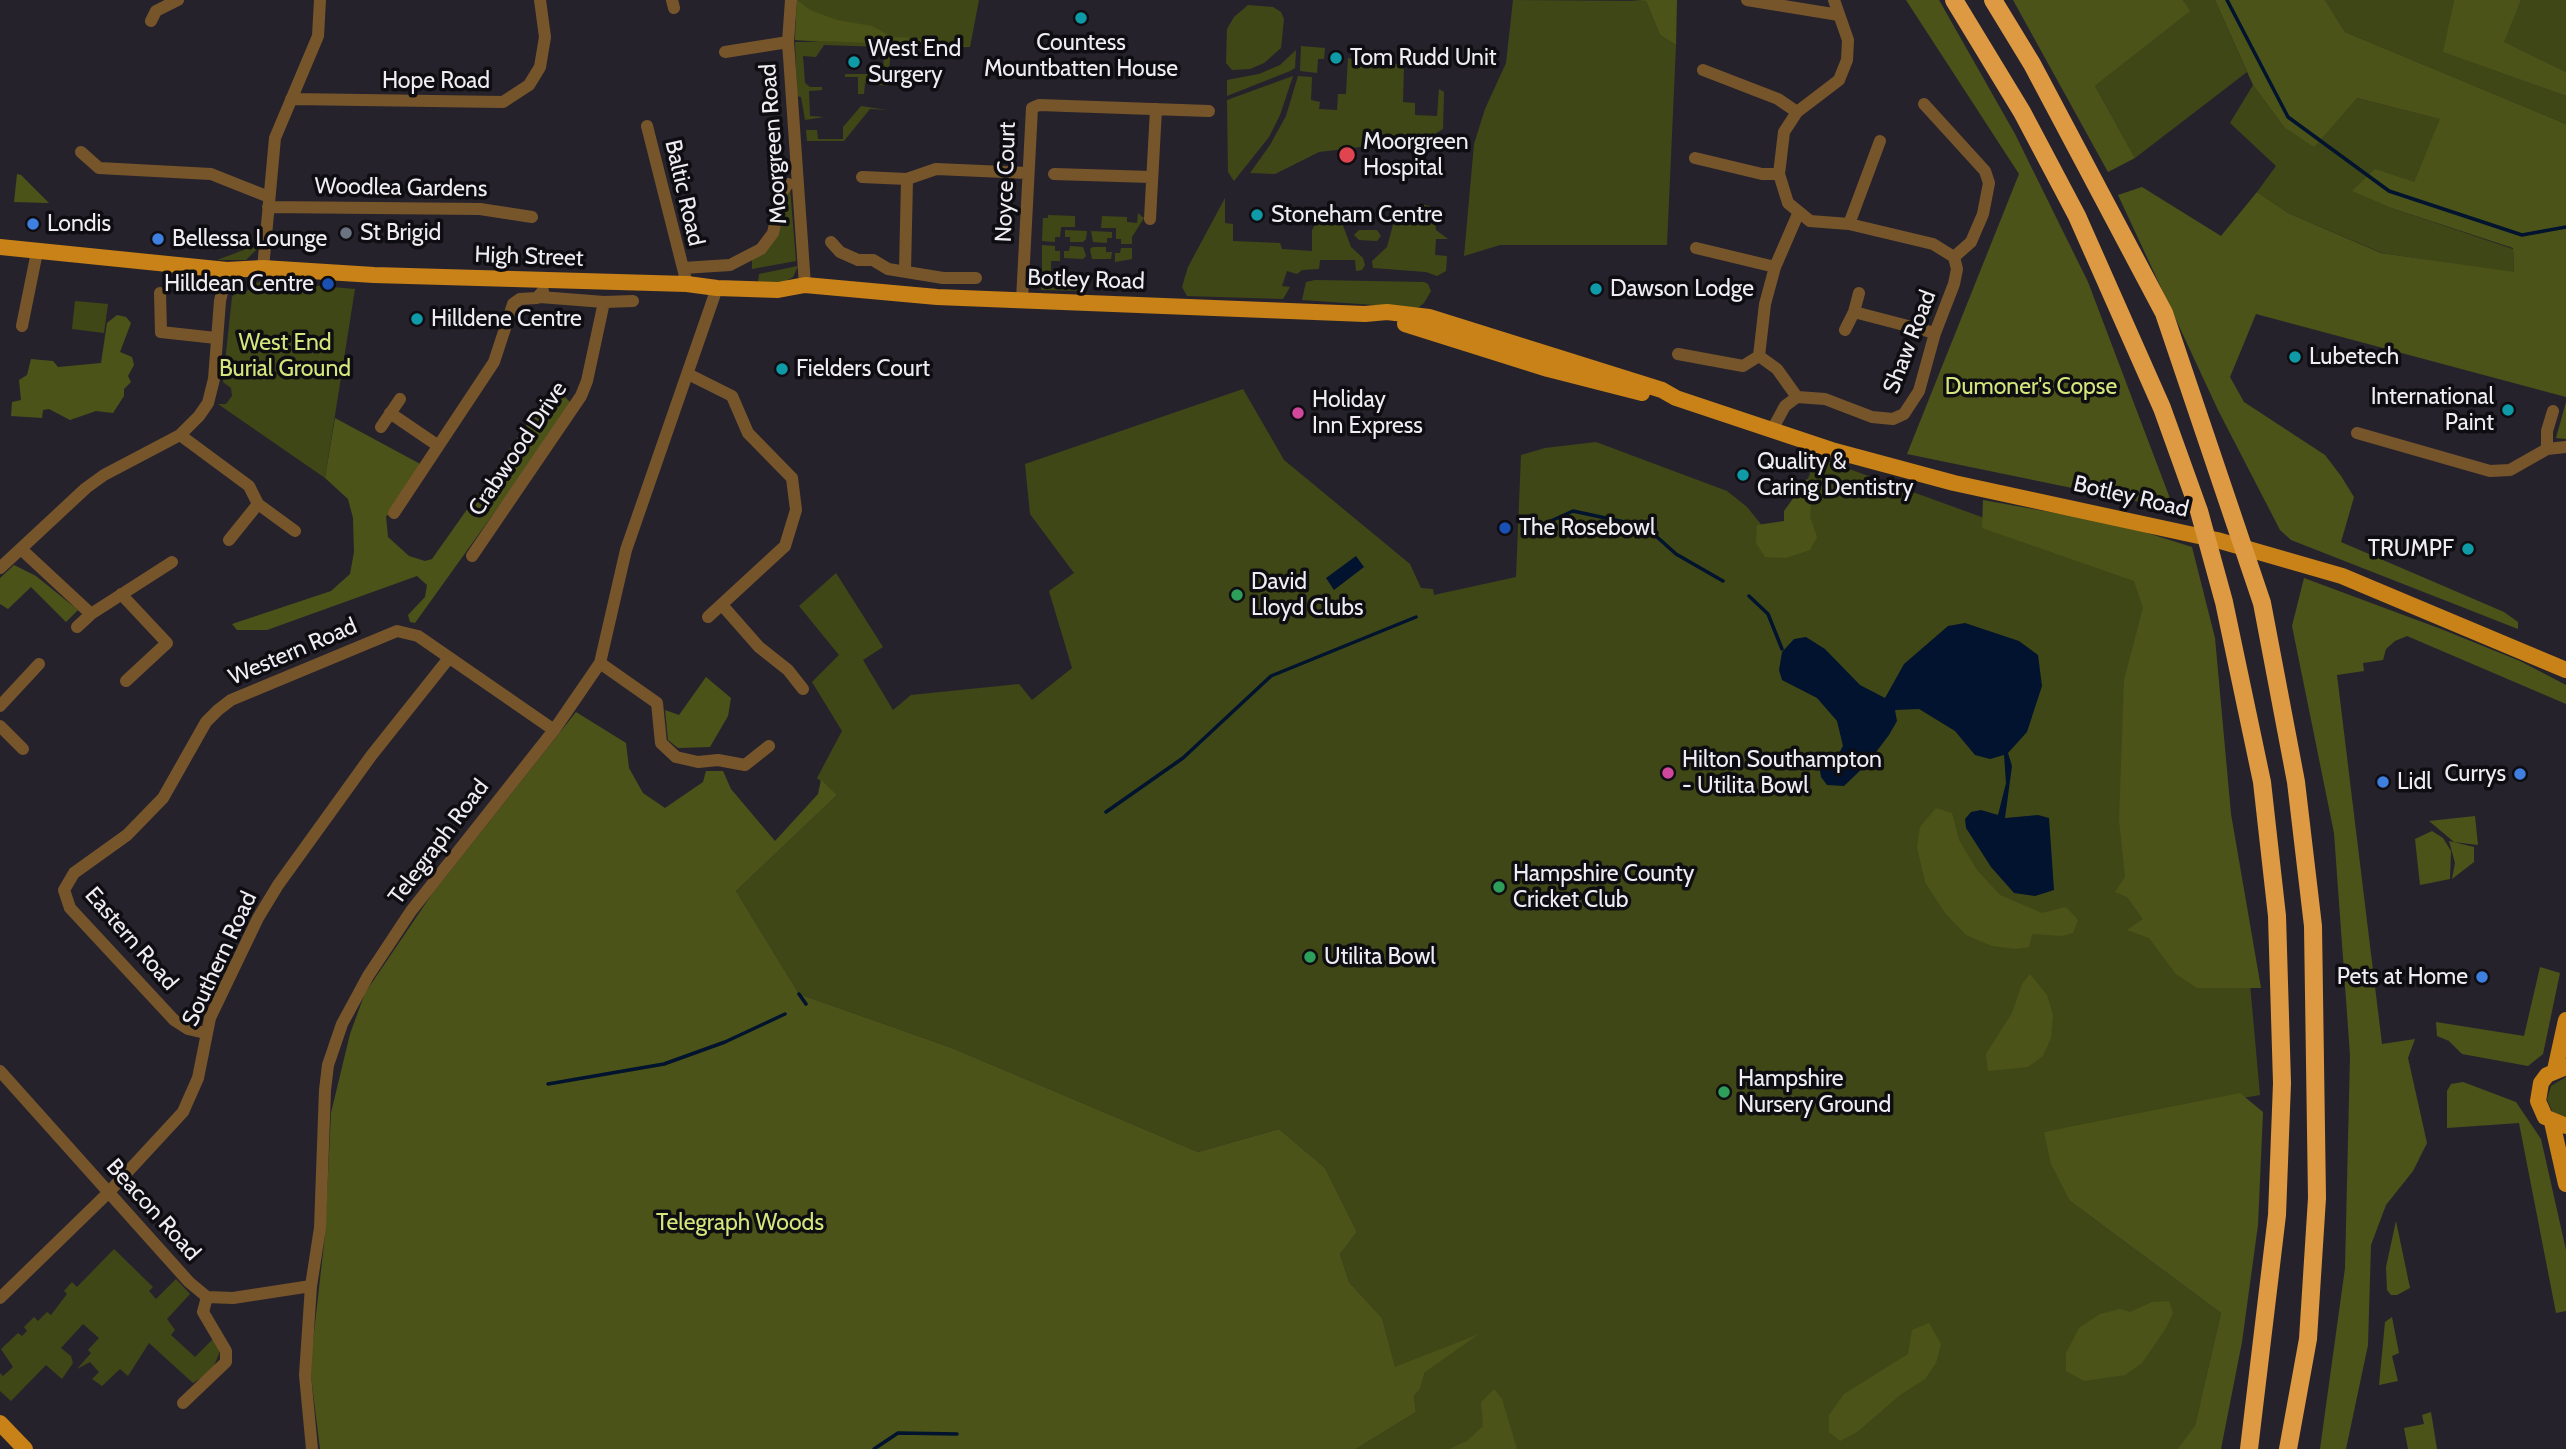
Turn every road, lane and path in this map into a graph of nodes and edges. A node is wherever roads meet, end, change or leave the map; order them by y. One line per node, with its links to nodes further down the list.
1 (178, 0): 10 (street)
2 (320, 0): 14 (street)
3 (540, 0): 14 (street, Hope Road)
4 (791, 0): 11 (street, Moorgreen Road)
5 (1747, 0): 9 (street)
6 (1834, 0): 9 (street)
7 (1954, 0): 114 (highway)
8 (1993, 0): 109 (highway)
9 (1839, 15): 18 (street)
10 (151, 22)
11 (788, 42): 12 (street); 47 (street, Moorgreen Road)
12 (725, 52)
13 (1703, 70): 18 (street)
14 (291, 99): 30 (street)
15 (1924, 104): 39 (street)
16 (1156, 109): 17 (street); 23 (street, Noyce Court); 27 (street)
17 (1209, 111)
18 (1797, 112): 25 (street)
19 (647, 126): 44 (street, Baltic Road)
20 (1880, 142): 34 (street)
21 (81, 152): 30 (street)
22 (1695, 158): 25 (street)
23 (1027, 173): 28 (street); 52 (street, Noyce Court)
24 (1054, 174): 27 (street)
25 (1779, 174): 31 (street)
26 (862, 177): 28 (street)
27 (1151, 177): 33 (street)
28 (907, 179): 43 (street)
29 (788, 184): 44 (street, Baltic Road)
30 (268, 202): 32 (street, Woodlea Gardens); 41 (street)
31 (1798, 214): 34 (street); 40 (street)
32 (532, 217)
33 (1150, 219)
34 (1849, 224): 39 (street)
35 (831, 242): 43 (street)
36 (0, 247): 38 (main road, High Street)
37 (1696, 248): 40 (street)
38 (37, 252): 42 (main road, High Street); 56 (street)
39 (1954, 257): 58 (street, Shaw Road)
40 (1775, 267): 61 (street)
41 (263, 268): 42 (main road, High Street); 46 (main road, High Street)
42 (227, 270): 59 (street)
43 (905, 271): 45 (street)
44 (685, 276): 46 (main road, High Street); 48 (main road, High Street)
45 (976, 278)
46 (544, 281): 51 (street)
47 (805, 285): 48 (main road, High Street); 52 (main road, Botley Road)
48 (717, 288): 62 (street, Telegraph Road)
49 (160, 293): 59 (street)
50 (1859, 293): 55 (street)
51 (540, 297): 53 (street); 71 (street)
52 (1022, 300): 68 (main road, Botley Road)
53 (604, 302): 54 (street); 79 (street, Crabwood Drive)
54 (633, 302)
55 (1854, 312): 57 (street); 58 (street)
56 (22, 326)
57 (1845, 330)
58 (1935, 333): 63 (street, Shaw Road)
59 (216, 338): 70 (street)
60 (1678, 354): 61 (street)
61 (1759, 356): 63 (street)
62 (688, 374): 83 (street); 88 (street, Telegraph Road)
63 (1797, 397): 68 (street)
64 (400, 400): 66 (street)
65 (2553, 411): 73 (street)
66 (390, 413): 67 (street); 71 (street)
67 (381, 427)
68 (1772, 430): 90 (main road, Botley Road)
69 (2357, 433): 73 (street)
70 (180, 435): 74 (street); 78 (street)
71 (437, 445): 75 (street)
72 (2566, 447): 73 (street)
73 (2547, 449)
74 (258, 504): 76 (street); 77 (street)
75 (394, 513)
76 (295, 531)
77 (229, 540)
78 (21, 549): 81 (street); 84 (street)
79 (472, 556)
80 (172, 562): 82 (street)
81 (0, 568)
82 (121, 594): 84 (street); 91 (street)
83 (722, 606): 85 (street); 92 (street)
84 (91, 614): 86 (street)
85 (708, 617)
86 (77, 627)
87 (449, 658): 95 (street, Western Road); 98 (street, Western Road); 100 (street, Southern Road)
88 (600, 663): 95 (street, Telegraph Road); 96 (street)
89 (39, 664): 93 (street)
90 (2566, 670)
91 (126, 681)
92 (803, 689)
93 (0, 706)
94 (0, 726): 97 (street)
95 (554, 730): 106 (street, Telegraph Road)
96 (769, 746)
97 (23, 749)
98 (64, 890): 100 (street, Eastern Road)
99 (2566, 1020): 101 (main road)
100 (205, 1033): 105 (street, Southern Road)
101 (2561, 1069): 103 (main road)
102 (0, 1071): 105 (street, Beacon Road)
103 (2559, 1124): 104 (main road)
104 (2566, 1184)
105 (108, 1193): 107 (street, Beacon Road); 108 (street, Southern Road)
106 (311, 1286): 107 (street); 113 (street, Telegraph Road)
107 (207, 1297): 110 (street)
108 (0, 1298)
109 (2308, 1339): 115 (highway); 116 (highway)
110 (183, 1403)
111 (0, 1423): 112 (main road)
112 (25, 1449)
113 (312, 1449)
114 (2246, 1449)
115 (2288, 1449)
116 (2298, 1449)

